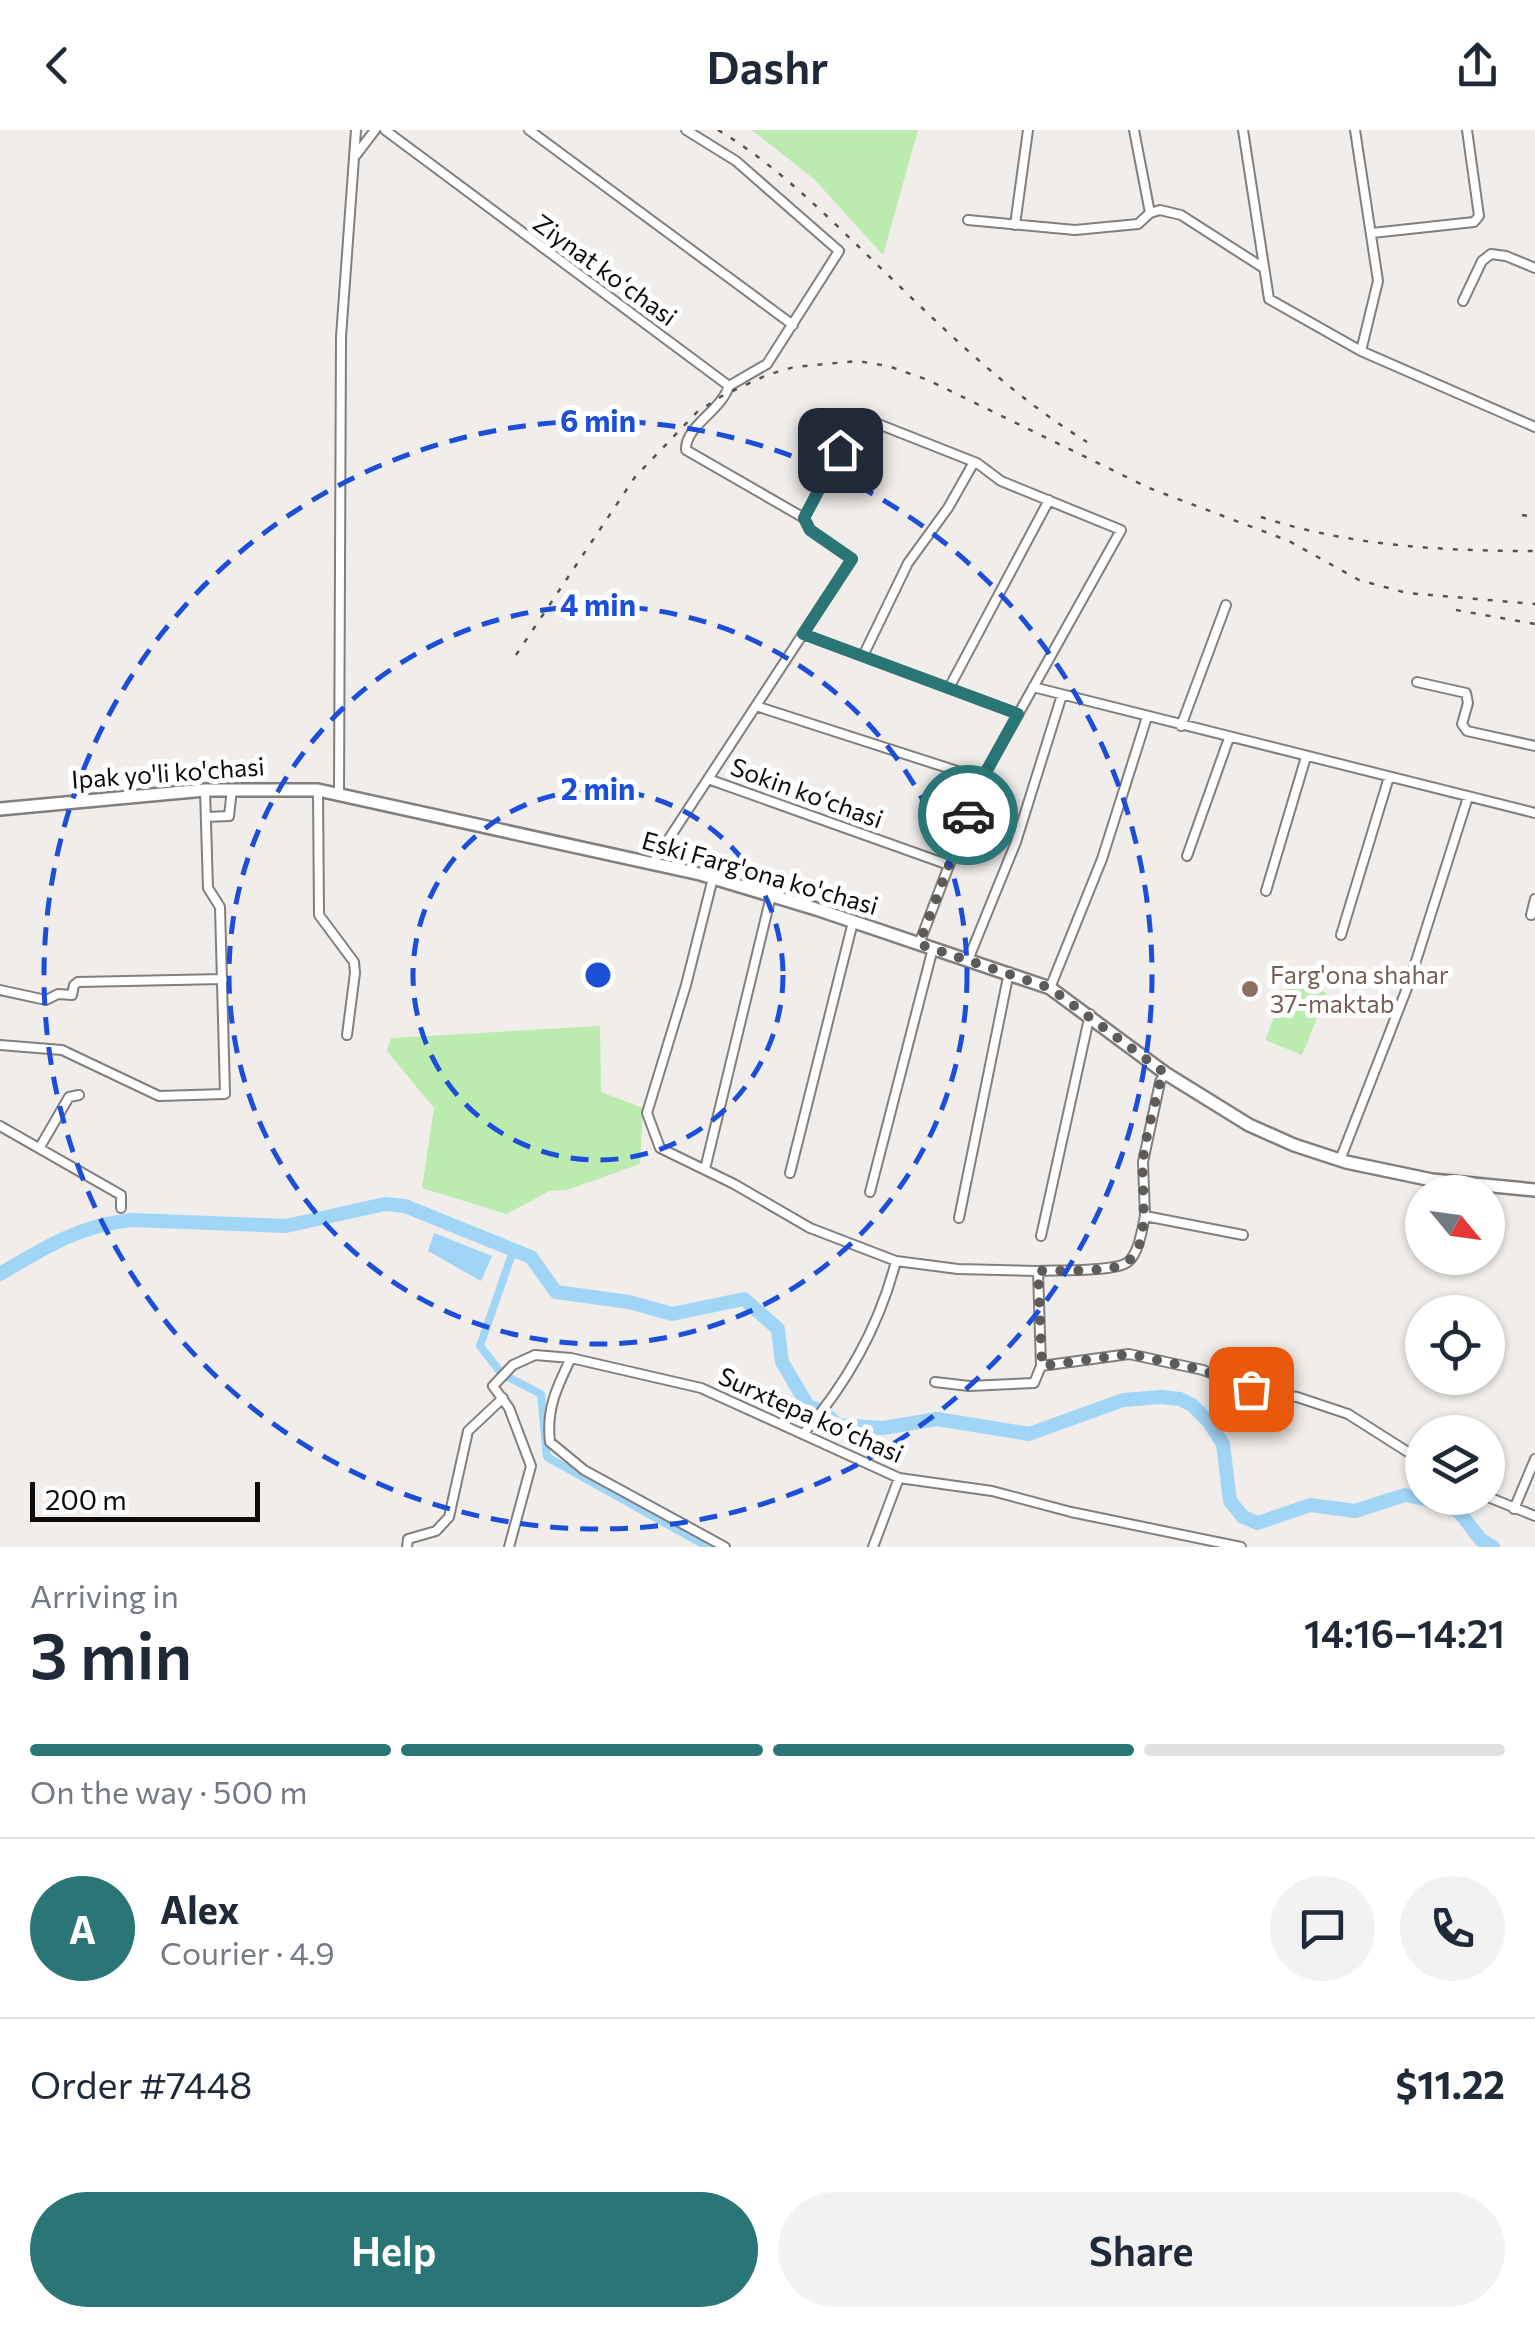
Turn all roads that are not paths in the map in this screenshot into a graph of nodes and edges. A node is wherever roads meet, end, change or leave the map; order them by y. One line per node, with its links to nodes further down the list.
1 (356, 130): 11 (street)
2 (376, 130): 11 (street)
3 (385, 130): 21 (street, Ziynat koʻchasi)
4 (529, 130): 19 (street)
5 (686, 130): 19 (street)
6 (1028, 130): 14 (street)
7 (1134, 130): 12 (street)
8 (1244, 130): 16 (street)
9 (1355, 130): 15 (street)
10 (1466, 130): 15 (street)
11 (356, 155): 46 (street)
12 (1150, 213): 14 (street); 16 (street)
13 (968, 220): 14 (street)
14 (1015, 225)
15 (1372, 233): 20 (street)
16 (1262, 267): 20 (street)
17 (1535, 268): 18 (street)
18 (1463, 301)
19 (794, 325): 21 (street)
20 (1360, 351): 22 (street)
21 (729, 386): 25 (street)
22 (1535, 427)
23 (974, 462): 24 (street); 25 (street); 28 (street)
24 (1049, 500): 30 (street); 31 (street)
25 (804, 518): 27 (street, Sokin koʻchasi)
26 (1226, 604): 36 (street)
27 (803, 634): 28 (street); 33 (street, Sokin koʻchasi)
28 (863, 656): 30 (street)
29 (1417, 682): 38 (street)
30 (949, 688): 34 (street)
31 (1033, 688): 32 (street); 34 (street)
32 (1062, 695): 35 (street); 63 (street)
33 (756, 706): 41 (street); 42 (street, Sokin koʻchasi)
34 (1018, 714): 41 (street)
35 (1147, 717): 36 (street); 66 (street)
36 (1182, 726): 37 (street)
37 (1229, 738): 39 (street); 51 (street)
38 (1535, 746)
39 (1306, 757): 40 (street); 55 (street)
40 (1389, 777): 47 (street); 60 (street)
41 (982, 779): 53 (street)
42 (708, 780): 52 (street, Sokin koʻchasi); 53 (street, Sokin koʻchasi)
43 (232, 789): 44 (main road, Ipak yo'li ko'chasi); 45 (main road, Ipak yo'li ko'chasi); 50 (street)
44 (205, 790): 48 (main road, Ipak yo'li ko'chasi); 50 (street)
45 (318, 790): 46 (main road, Ipak yo'li ko'chasi); 69 (street)
46 (339, 793): 52 (main road, Eski Farg'ona ko'chasi)
47 (1468, 797): 49 (street); 75 (street)
48 (0, 809)
49 (1535, 813)
50 (206, 817): 65 (street)
51 (1187, 856)
52 (652, 863): 54 (main road, Eski Farg'ona ko'chasi)
53 (949, 865): 61 (street)
54 (713, 878): 56 (main road, Eski Farg'ona ko'chasi); 76 (street)
55 (1266, 891)
56 (770, 896): 59 (main road, Eski Farg'ona ko'chasi); 76 (street)
57 (1535, 899): 58 (street)
58 (1531, 915)
59 (853, 922): 61 (main road, Eski Farg'ona ko'chasi); 77 (street)
60 (1341, 935)
61 (919, 944): 62 (main road, Eski Farg'ona ko'chasi)
62 (933, 948): 63 (main road, Eski Farg'ona ko'chasi); 79 (street)
63 (968, 960): 64 (main road, Eski Farg'ona ko'chasi)
64 (1009, 972): 66 (main road, Eski Farg'ona ko'chasi); 82 (street)
65 (223, 979): 67 (street); 70 (street)
66 (1050, 988): 68 (main road, Eski Farg'ona ko'chasi)
67 (0, 990)
68 (1090, 1014): 71 (main road, Eski Farg'ona ko'chasi); 84 (street)
69 (346, 1035)
70 (0, 1045)
71 (1165, 1073): 75 (main road, Eski Farg'ona ko'chasi); 81 (street)
72 (79, 1095): 74 (street)
73 (0, 1126): 74 (street)
74 (40, 1147): 80 (street)
75 (1340, 1160): 78 (main road, Eski Farg'ona ko'chasi)
76 (705, 1169): 85 (street)
77 (790, 1173)
78 (1535, 1190)
79 (870, 1192)
80 (121, 1208)
81 (1145, 1216): 83 (street); 86 (street)
82 (959, 1218)
83 (1243, 1235)
84 (1041, 1236)
85 (896, 1261): 86 (street); 91 (street)
86 (1038, 1271): 88 (street)
87 (570, 1358): 90 (street, Surxtepa koʻchasi); 91 (street, Surxtepa koʻchasi); 100 (street)
88 (1042, 1366): 89 (street); 92 (street)
89 (936, 1382)
90 (503, 1398): 98 (street); 99 (street)
91 (804, 1433): 94 (street, Surxtepa koʻchasi)
92 (1405, 1450)
93 (1535, 1458): 96 (street)
94 (899, 1478): 101 (street); 102 (street, Surxtepa koʻchasi)
95 (1505, 1505): 96 (street)
96 (1514, 1509): 97 (street)
97 (1535, 1516)
98 (407, 1547)
99 (508, 1547)
100 (725, 1547)
101 (873, 1547)
102 (1242, 1547)

